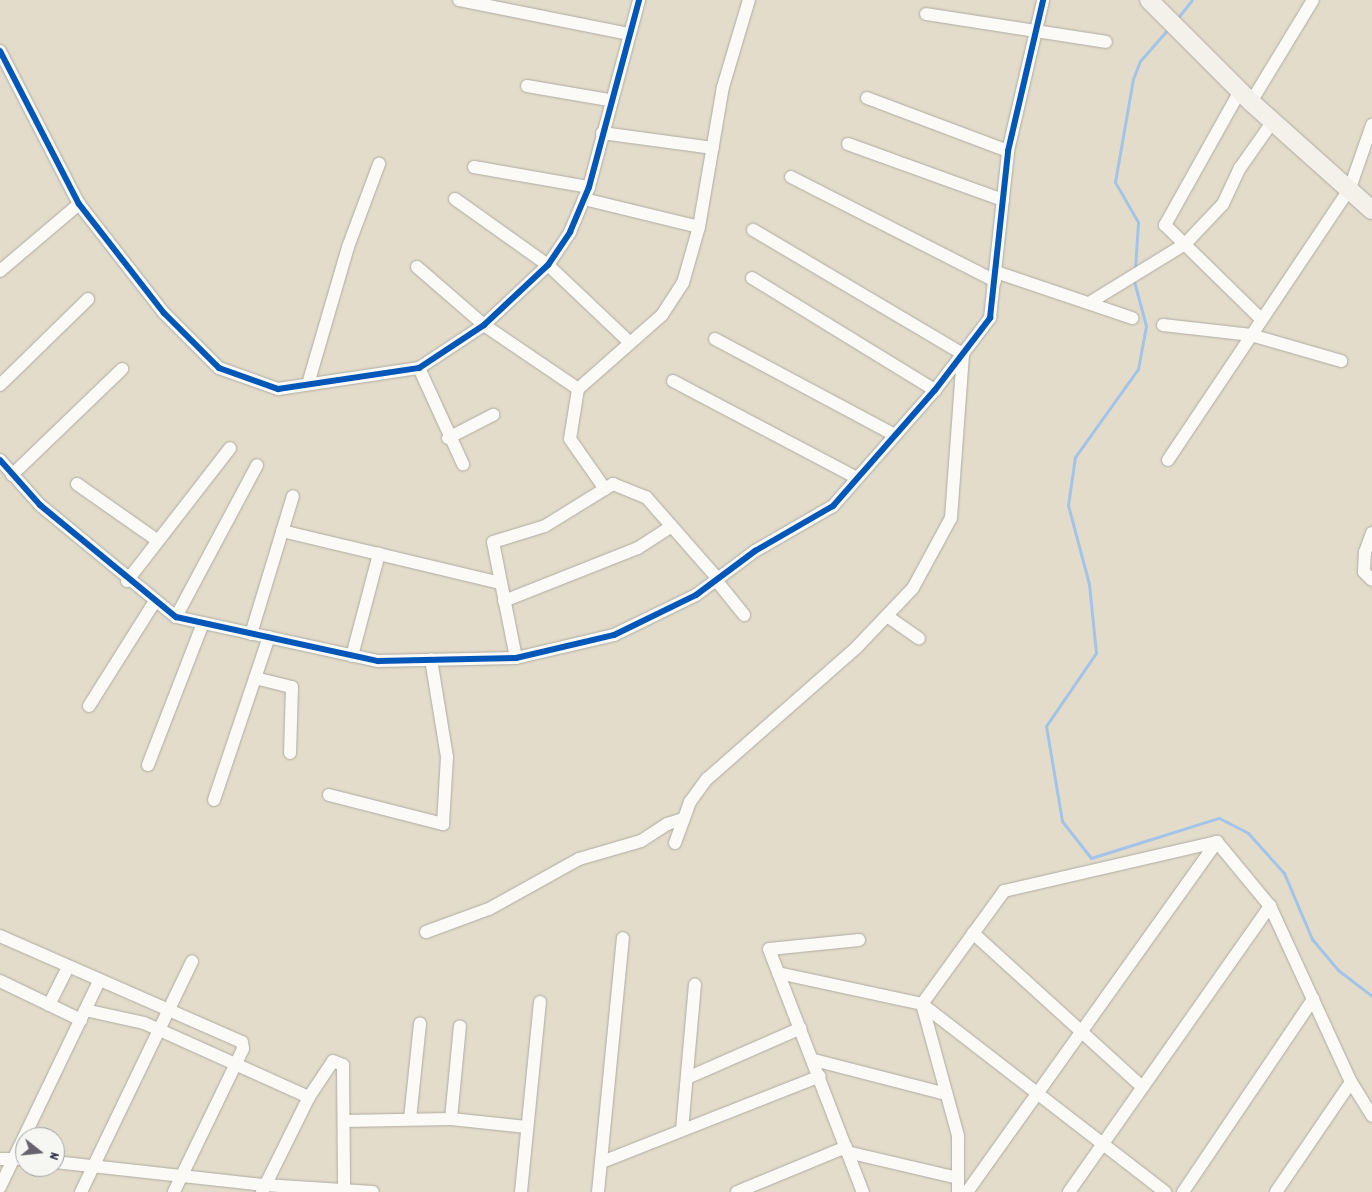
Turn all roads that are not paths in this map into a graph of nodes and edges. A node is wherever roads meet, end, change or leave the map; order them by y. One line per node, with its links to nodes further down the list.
1 (459, 0): 9 (street)
2 (639, 0): 9 (street)
3 (749, 0): 20 (street)
4 (1043, 0): 8 (street)
5 (1149, 0): 13 (street)
6 (1312, 0): 13 (street)
7 (926, 14): 8 (street)
8 (1036, 31): 10 (street); 21 (street)
9 (629, 34): 15 (street)
10 (1106, 42)
11 (0, 51): 30 (street)
12 (527, 86): 15 (street)
13 (1246, 96): 16 (street); 34 (street)
14 (867, 98): 21 (street)
15 (609, 100): 18 (street)
16 (1273, 121): 26 (street); 34 (street)
17 (1372, 125): 26 (street)
18 (602, 133): 20 (street); 25 (street)
19 (848, 144): 29 (street)
20 (713, 148): 32 (street)
21 (1008, 151): 29 (street)
22 (379, 164): 54 (street)
23 (474, 166): 25 (street)
24 (791, 177): 38 (street)
25 (590, 187): 28 (street)
26 (1350, 188): 31 (street); 43 (street)
27 (454, 199): 35 (street)
28 (584, 199): 32 (street); 35 (street)
29 (1003, 200): 38 (street)
30 (80, 204): 37 (street); 54 (street)
31 (1372, 210)
32 (699, 228): 48 (street)
33 (753, 230): 49 (street)
34 (1185, 244): 41 (street); 43 (street)
35 (548, 265): 44 (street); 48 (street)
36 (417, 267): 44 (street)
37 (0, 271)
38 (995, 277): 41 (street); 49 (street)
39 (752, 278): 57 (street)
40 (88, 299): 55 (street)
41 (1089, 304): 42 (street)
42 (1132, 318)
43 (1261, 318): 46 (street)
44 (484, 325): 51 (street); 56 (street)
45 (1163, 325): 46 (street)
46 (1250, 335): 50 (street); 63 (street)
47 (715, 339): 59 (street)
48 (628, 341): 56 (street)
49 (963, 354): 57 (street); 83 (street)
50 (1341, 361)
51 (419, 368): 54 (street); 60 (street)
52 (122, 369): 66 (street)
53 (672, 381): 67 (street)
54 (308, 384)
55 (0, 385)
56 (578, 389): 69 (street)
57 (935, 390): 59 (street)
58 (493, 415): 60 (street)
59 (895, 435): 67 (street)
60 (448, 438): 64 (street)
61 (230, 448): 74 (street)
62 (0, 460): 66 (street)
63 (1168, 460)
64 (463, 464)
65 (256, 465): 84 (street)
66 (12, 475): 77 (street)
67 (857, 478): 76 (street)
68 (77, 484): 74 (street)
69 (605, 488): 71 (street); 79 (street)
70 (293, 496): 72 (street)
71 (672, 526): 76 (street); 81 (street)
72 (282, 530): 75 (street); 86 (street)
73 (1372, 533): 78 (street)
74 (158, 541): 77 (street)
75 (379, 554): 79 (street); 89 (street)
76 (717, 579): 82 (street); 90 (street)
77 (127, 580): 80 (street)
78 (1372, 580)
79 (501, 583): 81 (street)
80 (155, 601): 84 (street); 93 (street)
81 (504, 601): 90 (street)
82 (744, 615)
83 (887, 616): 88 (street); 98 (street)
84 (176, 617): 85 (street)
85 (203, 623): 86 (street); 95 (street)
86 (251, 634): 87 (street)
87 (268, 638): 89 (street); 92 (street)
88 (919, 638)
89 (352, 656): 91 (street)
90 (516, 658): 91 (street)
91 (431, 659): 96 (street)
92 (255, 678): 94 (street); 97 (street)
93 (89, 706)
94 (290, 753)
95 (148, 765)
96 (329, 795)
97 (214, 800)
98 (683, 819): 100 (street); 102 (street)
99 (1217, 842): 101 (street); 103 (street); 123 (street)
100 (675, 843)
101 (1270, 906): 113 (street); 129 (street)
102 (426, 932)
103 (974, 933): 115 (street); 123 (street)
104 (0, 936): 108 (street)
105 (623, 938): 144 (street)
106 (859, 940): 109 (street)
107 (192, 961): 117 (street)
108 (68, 967): 110 (street); 116 (street)
109 (778, 973): 115 (street); 121 (street)
110 (99, 981): 117 (street); 118 (street)
111 (0, 982): 116 (street)
112 (695, 985): 127 (street)
113 (1312, 999): 128 (street); 165 (street)
114 (540, 1002): 138 (street)
115 (922, 1004): 130 (street); 131 (street)
116 (49, 1005): 118 (street)
117 (170, 1007): 122 (street); 125 (street)
118 (83, 1015): 122 (street); 137 (street)
119 (420, 1024): 134 (street)
120 (460, 1026): 136 (street)
121 (800, 1028): 124 (street); 127 (street)
122 (159, 1030): 125 (street); 147 (street)
123 (1081, 1032): 129 (street); 131 (street)
124 (814, 1060): 126 (street); 130 (street)
125 (236, 1064): 132 (street); 148 (street)
126 (820, 1076): 139 (street); 141 (street)
127 (687, 1078): 139 (street)
128 (1351, 1082): 133 (street); 166 (street)
129 (1142, 1087): 140 (street)
130 (946, 1094): 149 (street)
131 (1037, 1094): 140 (street); 162 (street)
132 (309, 1097): 135 (street); 151 (street)
133 (1372, 1116)
134 (410, 1119): 135 (street); 136 (street)
135 (346, 1120): 152 (street)
136 (451, 1120): 138 (street)
137 (34, 1127)
138 (527, 1127): 157 (street)
139 (682, 1130): 144 (street)
140 (1102, 1144): 163 (street); 164 (street)
141 (847, 1149): 149 (street); 159 (street); 160 (street)
142 (0, 1159): 143 (street)
143 (15, 1159)
144 (602, 1162): 158 (street)
145 (65, 1163): 147 (street)
146 (15, 1166): 150 (street)
147 (94, 1166): 148 (street); 153 (street)
148 (182, 1176): 151 (street); 154 (street)
149 (958, 1178): 161 (street)
150 (0, 1187)
151 (264, 1189): 152 (street)
152 (344, 1190): 155 (street)
153 (81, 1192)
154 (174, 1192)
155 (358, 1192): 156 (street)
156 (373, 1192)
157 (521, 1192)
158 (598, 1192)
159 (738, 1192)
160 (863, 1192)
161 (958, 1192)
162 (967, 1192)
163 (1069, 1192)
164 (1166, 1192)
165 (1183, 1192)
166 (1276, 1192)

